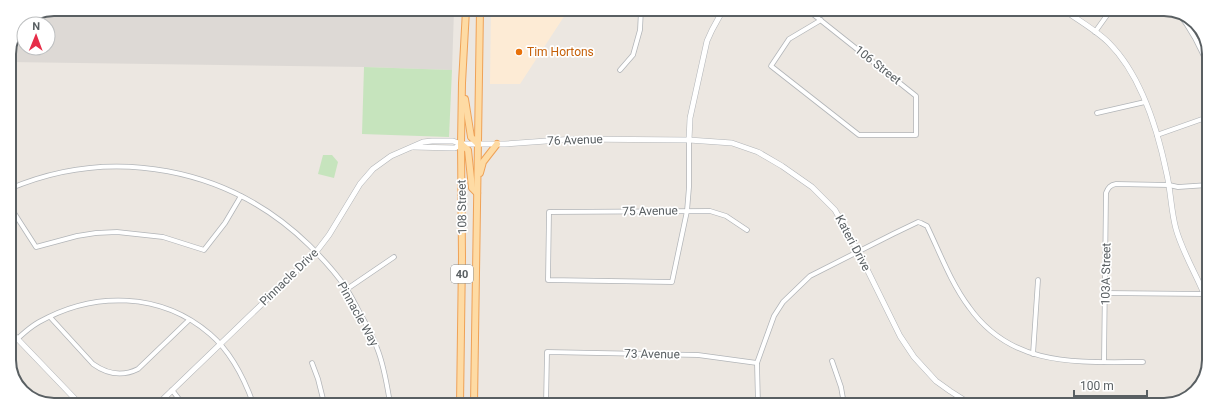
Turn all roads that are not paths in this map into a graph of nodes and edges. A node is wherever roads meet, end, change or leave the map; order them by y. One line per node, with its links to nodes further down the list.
1 (466, 16): 12 (main road, 108 Street / 40)
2 (480, 16): 20 (main road, 108 Street / 40)
3 (641, 16): 13 (street)
4 (720, 16): 18 (street)
5 (816, 16): 8 (street, 106 Street)
6 (1072, 16): 10 (street)
7 (1106, 16): 10 (street)
8 (821, 20): 8 (street, 106 Street)
9 (1185, 22): 11 (street)
10 (1095, 32): 14 (street)
11 (1201, 49)
12 (463, 68): 19 (main road, 108 Street / 40); 20 (main road)
13 (620, 70)
14 (1145, 102): 15 (street); 17 (street)
15 (1097, 113)
16 (1202, 119): 17 (street)
17 (1157, 134): 22 (street)
18 (689, 140): 21 (street, 76 Avenue); 27 (street); 30 (street, Kateri Drive)
19 (461, 144): 20 (street, 76 Avenue); 25 (main road); 31 (street, Pinnacle Drive); 55 (main road, 108 Street / 40)
20 (478, 144): 21 (street, 76 Avenue); 25 (main road, 108 Street / 40)
21 (497, 144): 25 (main road)
22 (1169, 185): 23 (street); 34 (street); 36 (street, 103A Street)
23 (1202, 185)
24 (16, 186): 26 (street, Pinnacle Way)
25 (477, 193): 56 (main road, 108 Street / 40)
26 (241, 196): 28 (street); 31 (street, Pinnacle Way)
27 (687, 211): 27 (street, 75 Avenue); 29 (street, 75 Avenue)
28 (16, 216)
29 (747, 230)
30 (858, 251): 42 (street); 47 (street); 60 (street, Kateri Drive)
31 (316, 252): 35 (street, Pinnacle Way); 41 (street, Pinnacle Drive)
32 (394, 257): 35 (street)
33 (1038, 280): 42 (street)
34 (1202, 288)
35 (347, 289): 54 (street, Pinnacle Way)
36 (1105, 293): 37 (street); 44 (street, 103A Street)
37 (1202, 294)
38 (50, 317): 39 (street); 39 (street); 40 (street)
39 (189, 320): 41 (street)
40 (18, 339): 49 (street)
41 (220, 344): 48 (street, Pinnacle Drive); 52 (street)
42 (1034, 354): 44 (street)
43 (832, 361): 59 (street)
44 (1104, 362): 45 (street)
45 (1143, 362)
46 (312, 363): 53 (street)
47 (757, 364): 57 (street, 73 Avenue); 58 (street)
48 (172, 390): 50 (street, Pinnacle Drive); 51 (street)
49 (74, 398)
50 (164, 398)
51 (178, 398)
52 (251, 398)
53 (323, 398)
54 (389, 398)
55 (460, 398)
56 (474, 398)
57 (546, 398)
58 (758, 398)
59 (843, 398)
60 (961, 398)

